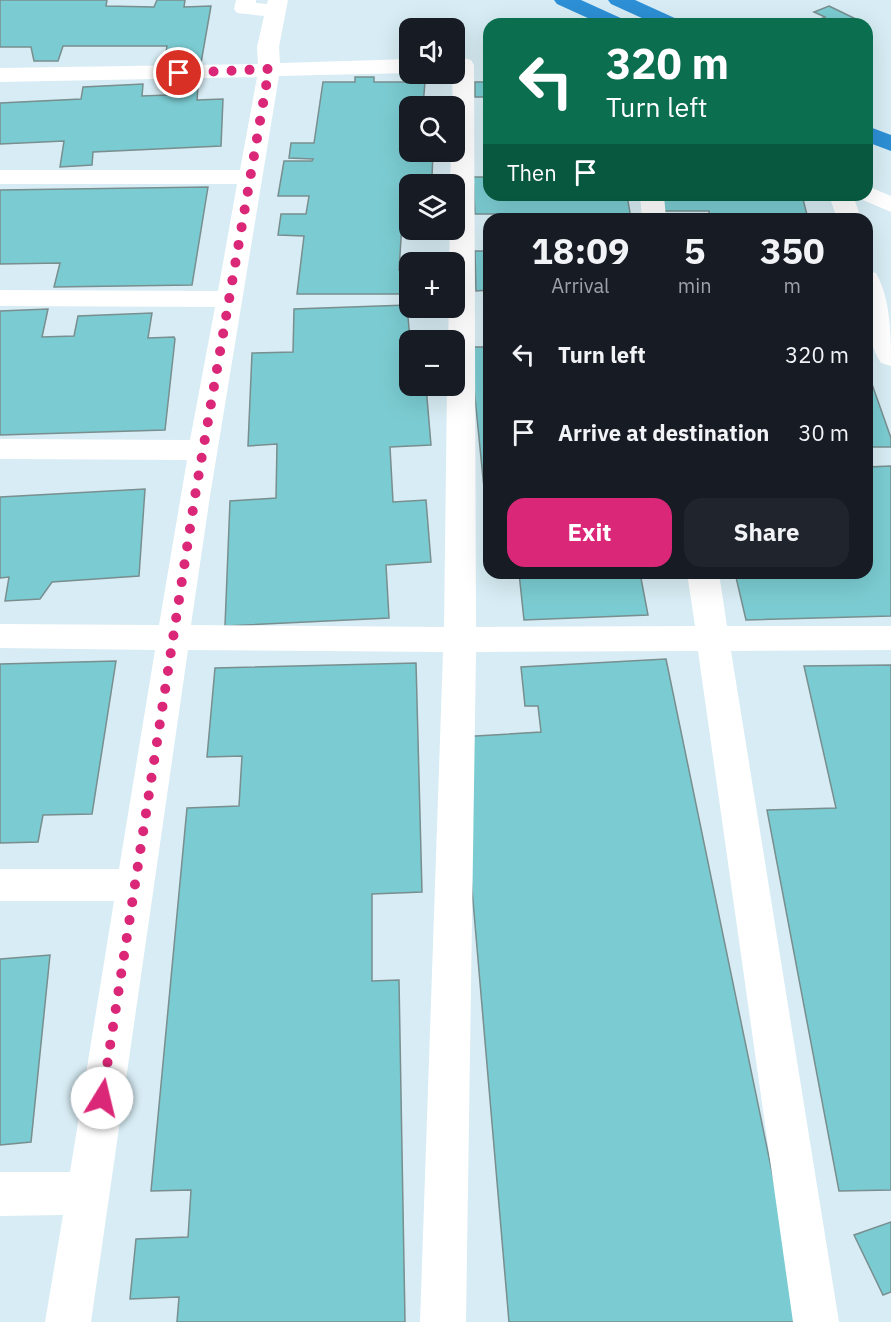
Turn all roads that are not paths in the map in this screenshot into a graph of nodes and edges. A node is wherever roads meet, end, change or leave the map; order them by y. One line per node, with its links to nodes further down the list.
1 (246, 0): 4 (street)
2 (564, 0): 5 (highway)
3 (618, 0): 6 (highway)
4 (277, 5): 9 (street)
5 (604, 18)
6 (658, 18)
7 (466, 65): 28 (street)
8 (399, 66): 9 (street)
9 (269, 69): 10 (street); 14 (street)
10 (0, 75)
11 (878, 122): 12 (highway)
12 (891, 144)
13 (0, 177): 14 (street)
14 (250, 177): 19 (street)
15 (873, 196): 16 (street)
16 (891, 205)
17 (0, 298): 19 (street)
18 (873, 298): 20 (street)
19 (229, 299): 22 (street)
20 (891, 357)
21 (0, 449): 22 (street)
22 (203, 450): 25 (street)
23 (704, 579): 27 (street)
24 (0, 636): 25 (street)
25 (173, 638): 28 (street); 30 (street)
26 (891, 638): 27 (street)
27 (713, 639): 28 (street); 35 (street)
28 (460, 640): 34 (street)
29 (0, 885): 30 (street)
30 (135, 885): 31 (street)
31 (87, 1193): 32 (street); 33 (street)
32 (0, 1194)
33 (68, 1322)
34 (443, 1322)
35 (816, 1322)

